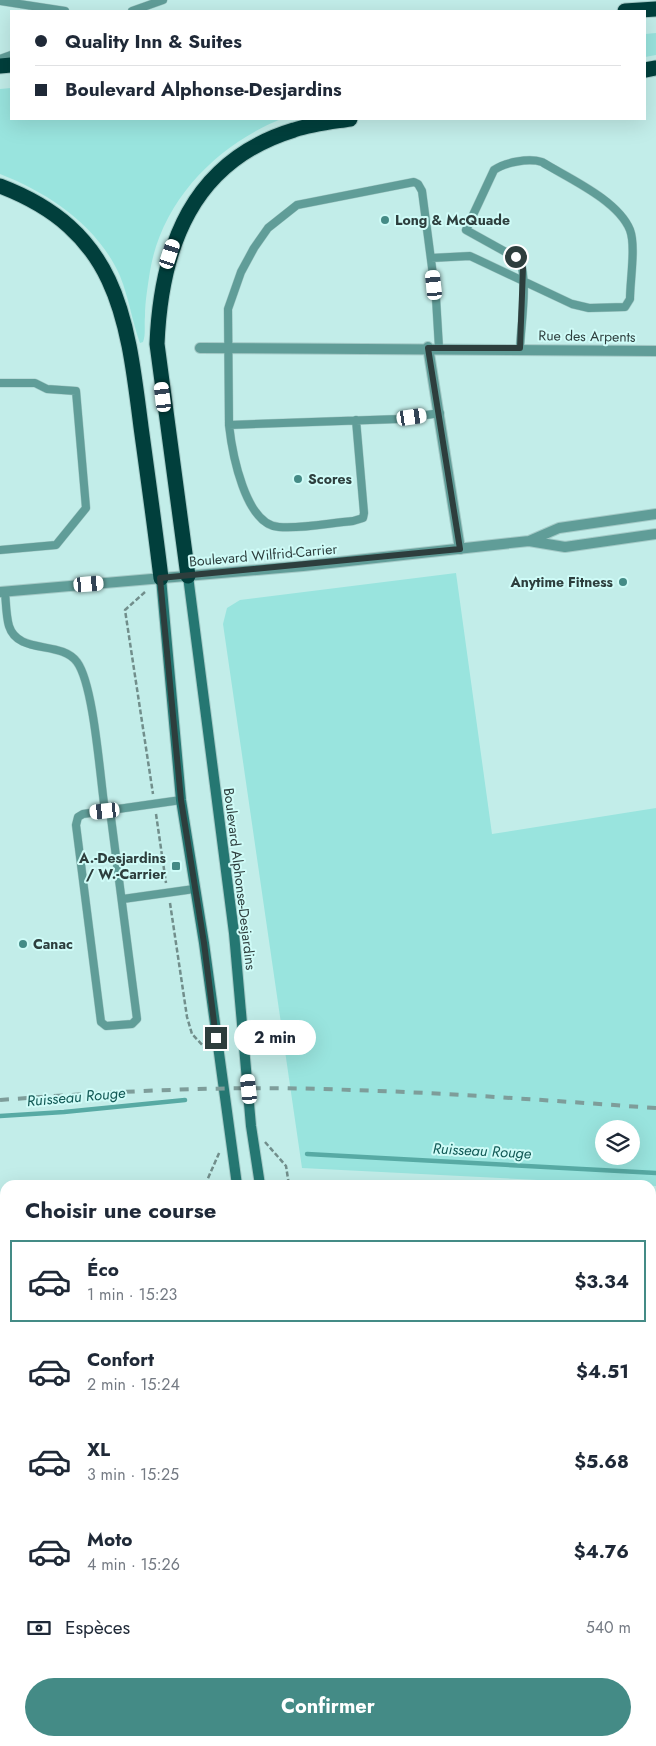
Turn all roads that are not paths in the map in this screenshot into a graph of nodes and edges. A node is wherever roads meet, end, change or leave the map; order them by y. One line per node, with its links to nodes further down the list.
1 (163, 0): 5 (lane)
2 (0, 1): 4 (lane)
3 (656, 8): 6 (highway)
4 (58, 10)
5 (135, 10)
6 (635, 10)
7 (345, 120): 26 (highway)
8 (0, 186): 27 (highway)
9 (431, 258): 10 (lane); 12 (lane); 14 (lane)
10 (523, 282): 10 (lane); 15 (lane)
11 (200, 348): 12 (street, Rue des Arpents)
12 (227, 348): 13 (street, Rue des Arpents); 20 (lane)
13 (428, 348): 14 (street, Rue des Arpents); 18 (street)
14 (439, 348): 15 (street, Rue des Arpents)
15 (520, 348): 16 (street, Rue des Arpents)
16 (656, 351)
17 (0, 383): 25 (lane)
18 (440, 413): 19 (lane); 24 (street)
19 (356, 420): 20 (lane); 20 (lane)
20 (230, 425)
21 (656, 514): 23 (street, Boulevard Wilfrid-Carrier)
22 (654, 536): 23 (street, Boulevard Wilfrid-Carrier)
23 (529, 541): 24 (street, Boulevard Wilfrid-Carrier)
24 (460, 549): 26 (street, Boulevard Wilfrid-Carrier)
25 (0, 550)
26 (188, 576): 27 (street, Boulevard Wilfrid-Carrier); 34 (main road, Boulevard Alphonse-Desjardins)
27 (160, 578): 28 (street, Boulevard Wilfrid-Carrier); 29 (main road)
28 (3, 592): 30 (lane)
29 (181, 800): 30 (lane); 31 (main road)
30 (108, 811): 32 (lane); 32 (lane)
31 (194, 889): 32 (lane); 33 (main road)
32 (123, 899)
33 (236, 1180)
34 (259, 1180)

